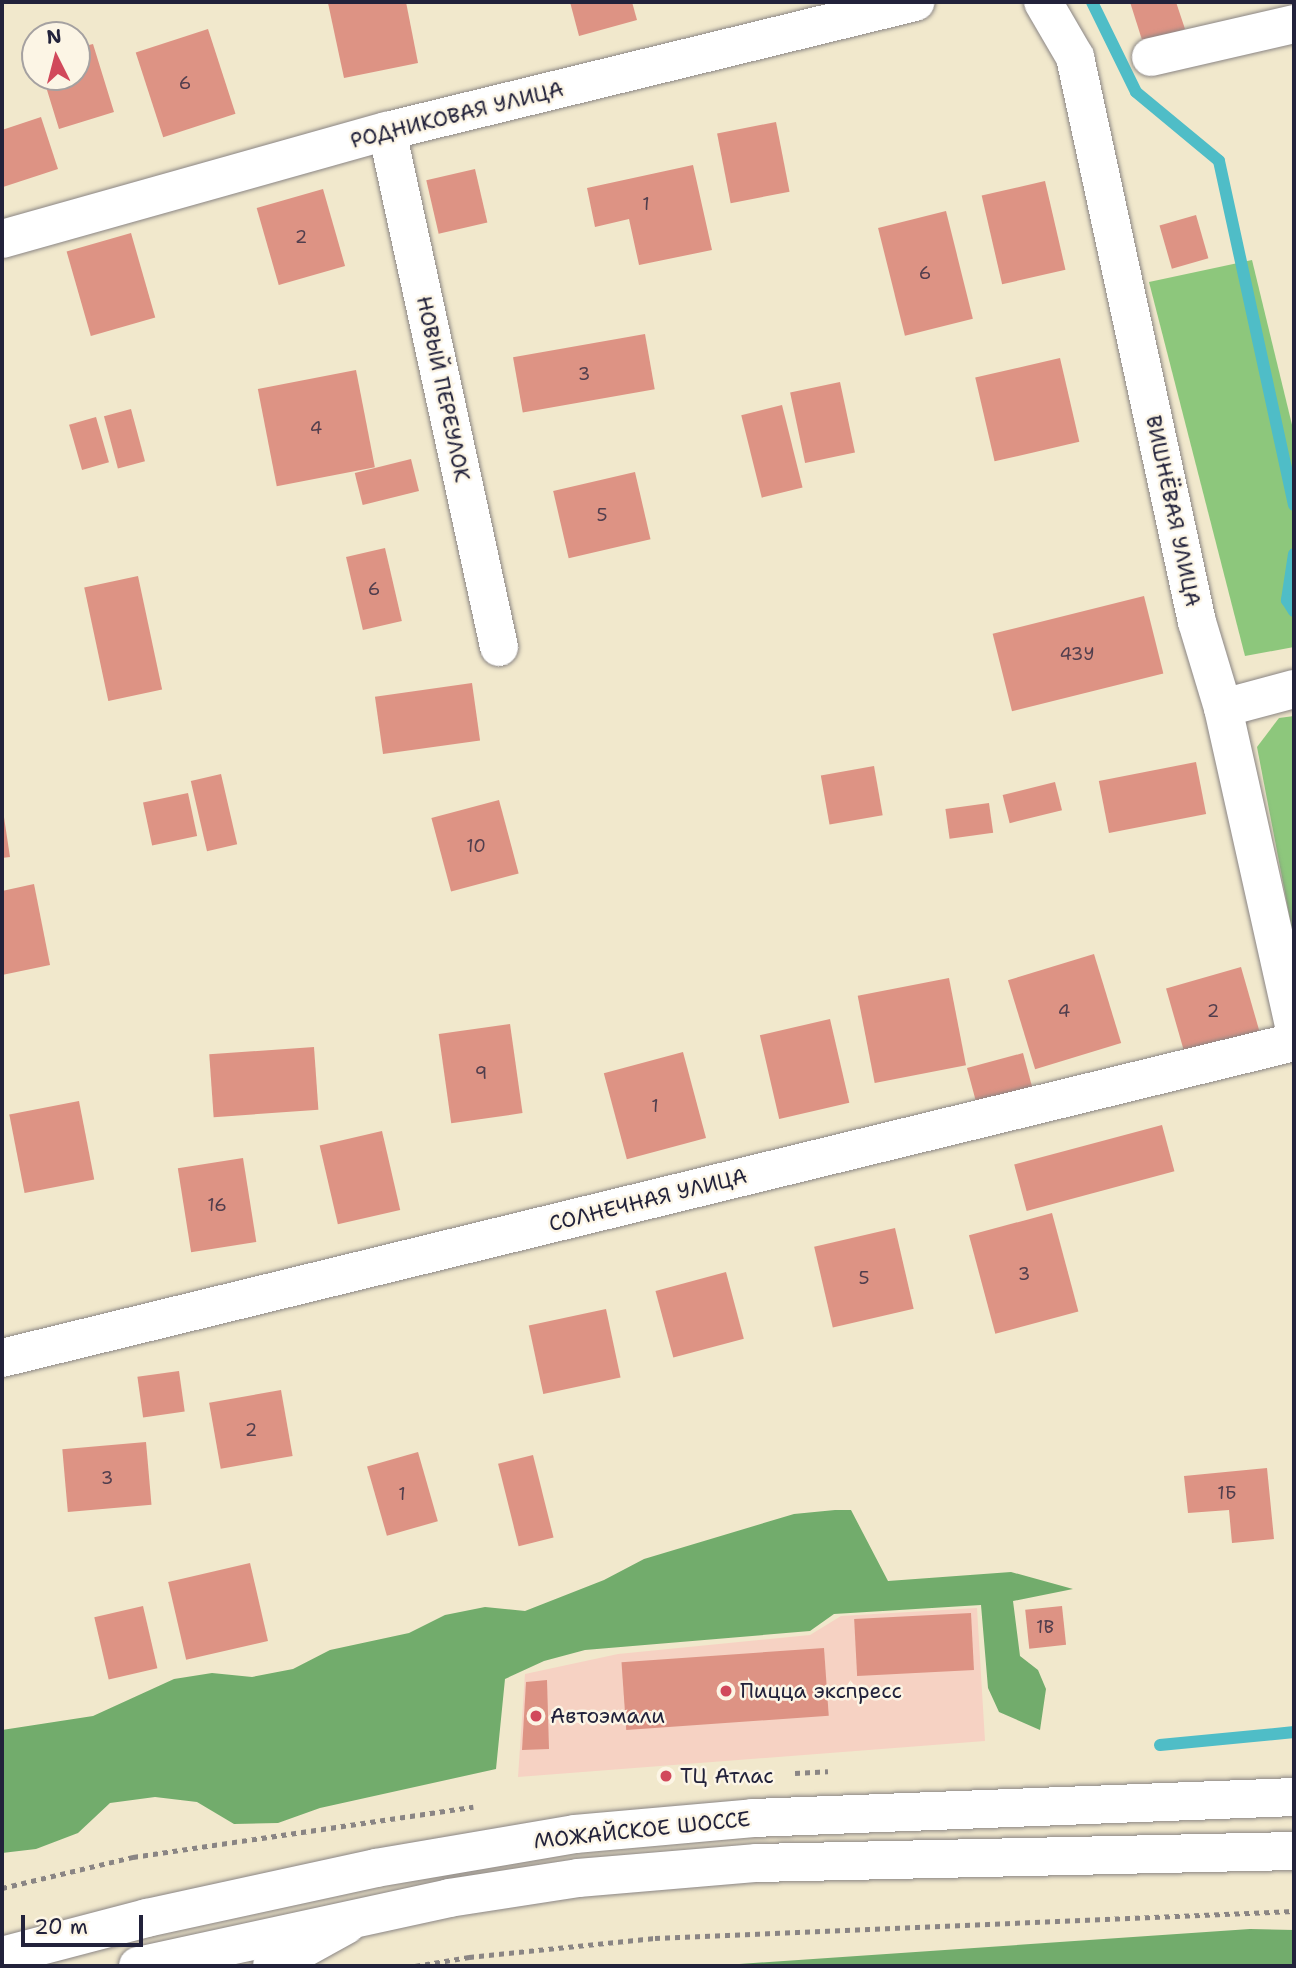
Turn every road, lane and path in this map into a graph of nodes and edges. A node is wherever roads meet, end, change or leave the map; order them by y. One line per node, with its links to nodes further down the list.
1 (915, 2): 5 (street, РОДНИКОВАЯ УЛИЦА)
2 (1043, 2): 9 (street, ВИШНЁВАЯ УЛИЦА)
3 (1294, 24): 4 (street)
4 (1152, 57)
5 (387, 131): 6 (street, РОДНИКОВАЯ УЛИЦА); 7 (street, НОВЫЙ ПЕРЕУЛОК)
6 (2, 239)
7 (499, 648)
8 (1294, 690): 9 (street)
9 (1223, 708): 10 (street, ВИШНЁВАЯ УЛИЦА)
10 (1294, 1026)
11 (1294, 1042): 12 (street, СОЛНЕЧНАЯ УЛИЦА)
12 (2, 1358)
13 (1294, 1797): 19 (street, МОЖАЙСКОЕ ШОССЕ)
14 (482, 1806): 16 (path)
15 (1294, 1851): 18 (street, МОЖАЙСКОЕ ШОССЕ)
16 (2, 1888)
17 (1294, 1911): 22 (path)
18 (362, 1916): 20 (street, МОЖАЙСКОЕ ШОССЕ); 21 (street)
19 (2, 1956)
20 (138, 1966)
21 (272, 1966)
22 (415, 1966)

